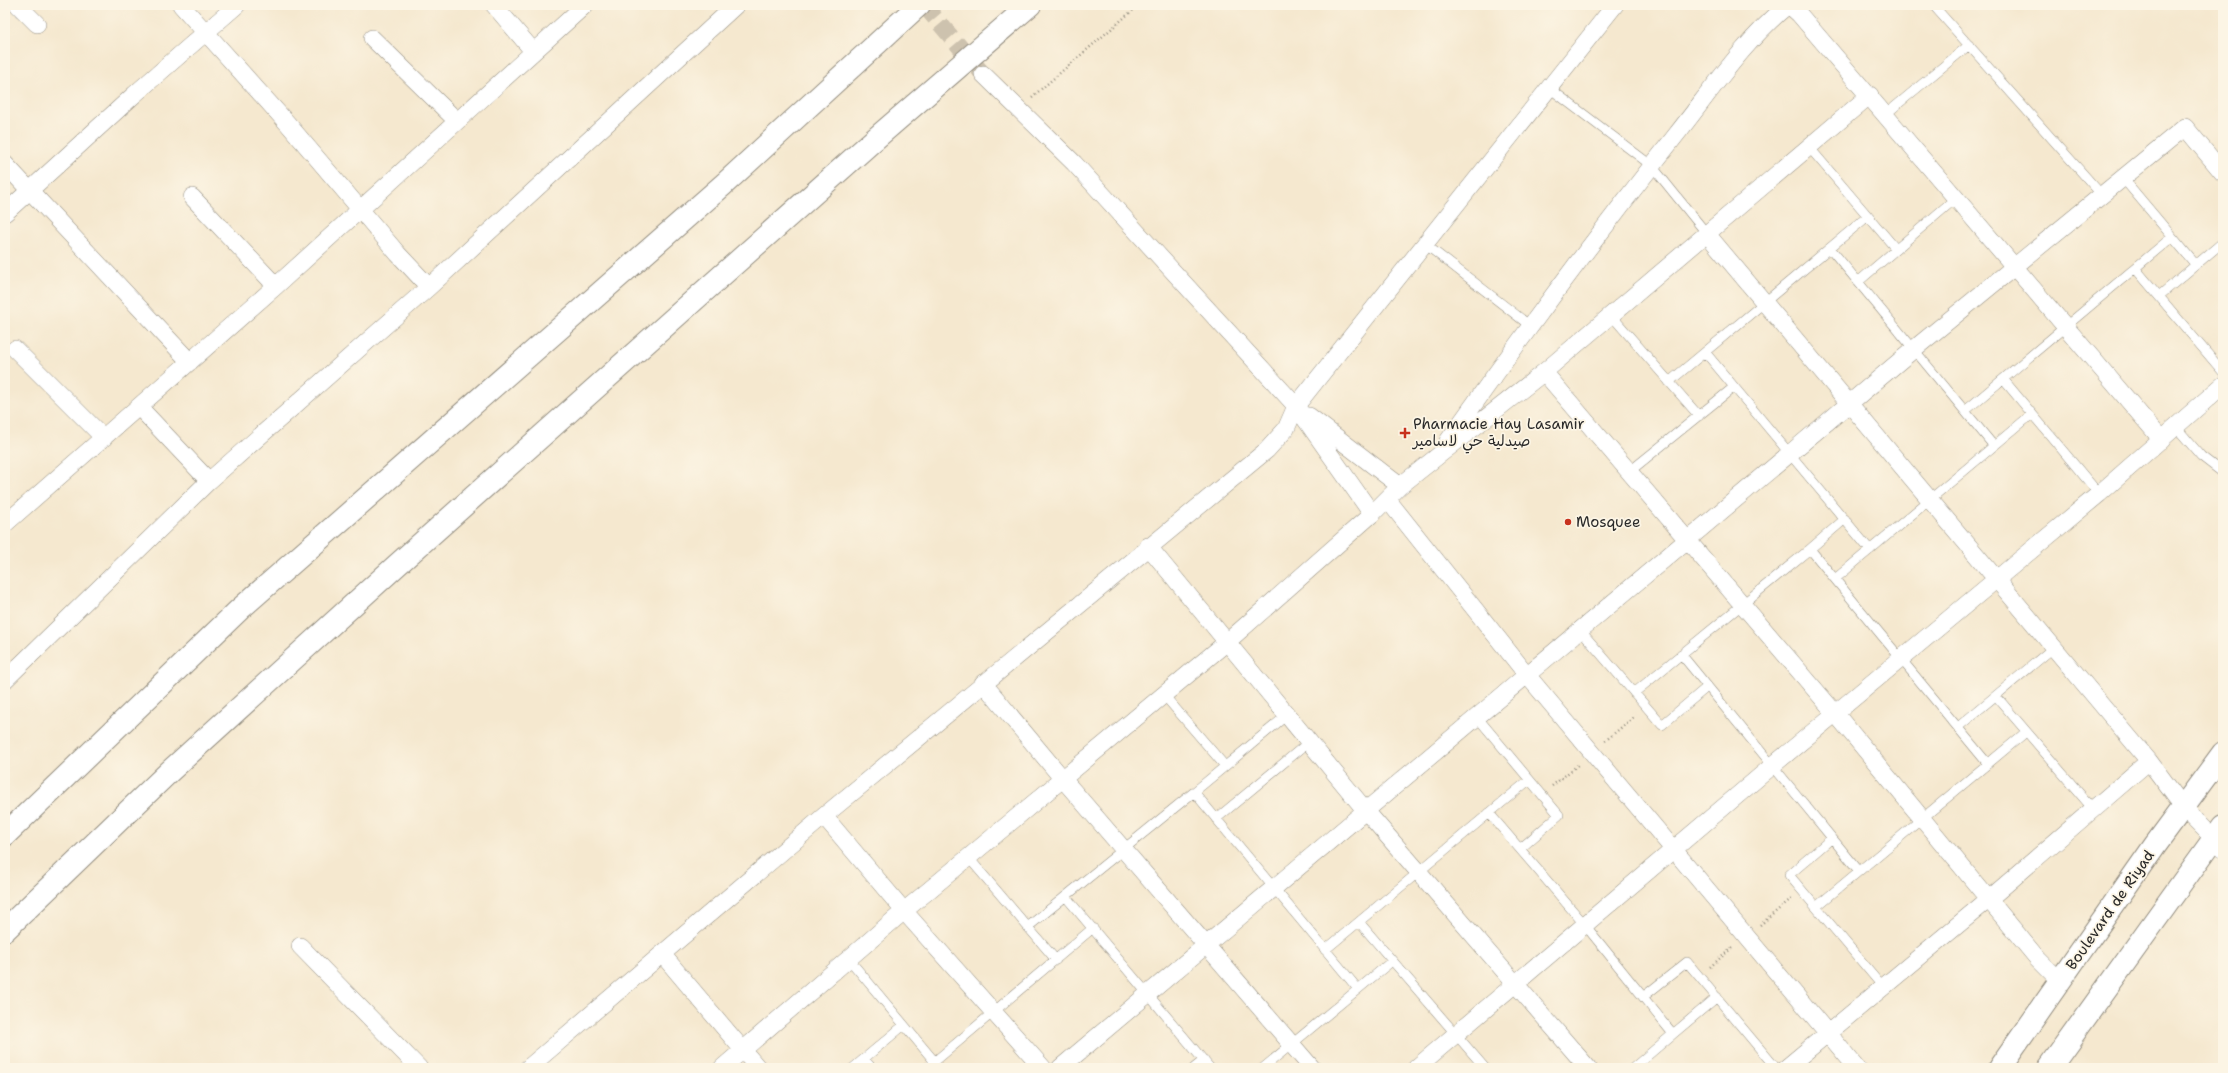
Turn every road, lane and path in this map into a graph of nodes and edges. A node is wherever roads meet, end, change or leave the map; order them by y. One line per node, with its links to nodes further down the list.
1 (18, 5): 13 (street)
2 (181, 5): 14 (street)
3 (237, 5): 14 (street)
4 (494, 5): 17 (street)
5 (585, 5): 17 (street)
6 (736, 5): 47 (street)
7 (920, 5): 125 (main road)
8 (1030, 5): 143 (main road)
9 (1139, 5): 21 (path)
10 (1614, 5): 19 (street)
11 (1789, 5): 20 (street); 26 (street)
12 (1933, 5): 16 (lane)
13 (37, 24)
14 (206, 32): 29 (street); 33 (street)
15 (372, 38): 23 (street)
16 (1968, 45): 22 (lane); 30 (lane)
17 (533, 51): 23 (street)
18 (983, 74): 21 (street)
19 (1548, 86): 26 (lane); 39 (street)
20 (1870, 96): 22 (street); 24 (street)
21 (1020, 108): 64 (street)
22 (1886, 114): 32 (street)
23 (456, 121): 33 (street)
24 (1809, 147): 35 (lane); 36 (street)
25 (5, 164): 29 (street)
26 (1652, 166): 36 (lane); 51 (street)
27 (2223, 173): 28 (street)
28 (2122, 177): 30 (street); 37 (lane)
29 (29, 190): 34 (street); 56 (street)
30 (2101, 194): 42 (street)
31 (192, 197): 46 (street)
32 (1956, 198): 41 (lane); 42 (street)
33 (361, 210): 46 (street); 47 (street)
34 (5, 213)
35 (1868, 216): 40 (lane); 41 (lane)
36 (1707, 234): 49 (street); 50 (street)
37 (2172, 237): 43 (lane); 44 (lane)
38 (2223, 242): 43 (lane)
39 (1425, 244): 51 (lane); 64 (street)
40 (1830, 248): 45 (lane); 49 (lane)
41 (1896, 249): 45 (lane)
42 (2014, 265): 52 (street); 54 (street)
43 (2196, 265): 48 (lane)
44 (2134, 268): 48 (lane); 52 (lane)
45 (1858, 282): 54 (lane)
46 (276, 286): 56 (street)
47 (429, 287): 77 (street)
48 (2158, 296): 58 (lane)
49 (1765, 303): 55 (lane); 63 (street)
50 (1611, 316): 57 (street); 60 (lane)
51 (1529, 325): 74 (street)
52 (2065, 326): 59 (lane); 71 (street)
53 (14, 349): 70 (street)
54 (1914, 349): 63 (street); 66 (lane)
55 (1705, 352): 60 (lane); 62 (lane)
56 (190, 362): 65 (street)
57 (1544, 372): 74 (street); 75 (street)
58 (2223, 372)
59 (2002, 379): 66 (lane); 67 (lane)
60 (1669, 382): 68 (lane)
61 (2223, 385): 69 (street)
62 (1734, 387): 68 (lane); 73 (lane)
63 (1848, 404): 73 (street); 81 (street)
64 (1296, 406): 78 (street); 82 (street); 86 (street)
65 (140, 408): 70 (street); 77 (street)
66 (1965, 411): 72 (lane)
67 (2032, 414): 72 (lane); 79 (lane)
68 (1699, 416): 75 (lane)
69 (2176, 427): 71 (street); 76 (lane)
70 (104, 438): 83 (street)
71 (2162, 440): 79 (street)
72 (1993, 445): 81 (lane)
73 (1791, 454): 84 (lane); 85 (street)
74 (1438, 456): 78 (street)
75 (1629, 472): 85 (street)
76 (2223, 473)
77 (209, 482): 98 (street)
78 (1400, 486): 80 (street)
79 (2099, 494): 90 (street)
80 (1387, 499): 82 (street); 97 (street)
81 (1929, 500): 88 (lane); 90 (street)
82 (1372, 514): 93 (street)
83 (8, 516)
84 (1844, 519): 87 (lane); 88 (lane)
85 (1687, 540): 91 (street); 92 (street)
86 (1148, 546): 93 (street); 99 (street)
87 (1810, 549): 89 (lane); 91 (lane)
88 (1870, 550): 89 (lane)
89 (1835, 579): 96 (lane)
90 (1995, 580): 94 (street); 96 (street)
91 (1741, 604): 95 (lane); 104 (street)
92 (1580, 630): 97 (street); 101 (lane)
93 (1227, 642): 102 (street); 105 (street)
94 (2053, 648): 103 (lane); 111 (street)
95 (1681, 654): 100 (lane); 101 (lane)
96 (1901, 658): 104 (street); 107 (lane)
97 (1527, 675): 106 (street); 130 (street)
98 (5, 680)
99 (983, 683): 115 (street); 122 (street)
100 (1708, 687): 101 (lane); 114 (lane)
101 (1634, 693)
102 (1163, 694): 113 (lane); 115 (street)
103 (1996, 696): 107 (lane); 108 (lane)
104 (1835, 713): 114 (street); 123 (street)
105 (1287, 715): 109 (street); 113 (lane)
106 (1477, 717): 116 (lane); 120 (street)
107 (1958, 727): 112 (lane)
108 (2026, 732): 112 (lane); 119 (lane)
109 (1309, 742): 120 (street); 124 (lane)
110 (2223, 753): 118 (main road, Boulevard de Riyad)
111 (2149, 761): 118 (street); 119 (street)
112 (1988, 764): 123 (lane)
113 (1225, 766): 117 (lane)
114 (1772, 766): 127 (lane); 130 (street)
115 (1062, 778): 128 (street); 131 (street)
116 (1529, 780): 121 (lane); 129 (lane)
117 (1194, 792): 124 (lane); 128 (lane)
118 (2184, 808): 126 (street); 151 (main road, Boulevard de Riyad)
119 (2092, 809): 136 (street)
120 (1366, 811): 133 (street); 134 (street)
121 (1489, 813): 129 (lane); 133 (lane)
122 (824, 816): 138 (street); 147 (street)
123 (1922, 818): 132 (lane); 136 (street)
124 (1216, 820): 134 (lane)
125 (5, 835)
126 (2220, 837): 189 (main road)
127 (1832, 838): 132 (lane); 137 (lane)
128 (1125, 849): 135 (lane); 144 (street)
129 (1520, 849): 140 (lane)
130 (1674, 849): 140 (street); 161 (street)
131 (968, 857): 138 (street); 141 (lane)
132 (1859, 871): 137 (lane)
133 (1418, 872): 139 (lane); 152 (street)
134 (1274, 889): 144 (street); 146 (lane)
135 (1066, 896): 141 (lane); 142 (lane)
136 (1989, 899): 151 (street); 153 (street)
137 (1816, 907): 153 (lane)
138 (904, 911): 148 (street); 158 (street)
139 (1359, 922): 146 (lane); 150 (lane)
140 (1585, 925): 152 (street); 156 (lane)
141 (1029, 926): 149 (lane)
142 (1093, 928): 149 (lane); 155 (lane)
143 (5, 930)
144 (1208, 945): 155 (street); 163 (street)
145 (300, 946): 168 (street)
146 (1325, 950): 154 (lane)
147 (662, 954): 164 (street); 169 (street)
148 (848, 958): 159 (lane); 164 (street)
149 (1056, 960): 158 (lane)
150 (1392, 961): 154 (lane); 162 (lane)
151 (2060, 981): 188 (main road, Boulevard de Riyad)
152 (1516, 983): 162 (street); 183 (street)
153 (1884, 988): 161 (street)
154 (1358, 989): 163 (lane)
155 (1150, 994): 166 (lane); 176 (street)
156 (1643, 997): 157 (lane); 160 (lane)
157 (1717, 997): 160 (lane); 185 (lane)
158 (993, 1012): 167 (lane); 175 (street)
159 (904, 1025): 165 (lane); 167 (lane)
160 (1673, 1034): 184 (lane)
161 (1828, 1034): 186 (street); 187 (street)
162 (1456, 1035): 181 (street); 182 (lane)
163 (1291, 1044): 179 (lane); 180 (street)
164 (742, 1050): 170 (street); 171 (street)
165 (864, 1059): 172 (lane); 173 (lane)
166 (1204, 1060): 177 (lane); 178 (lane)
167 (934, 1062): 174 (lane)
168 (419, 1068)
169 (528, 1068)
170 (722, 1068)
171 (758, 1068)
172 (853, 1068)
173 (872, 1068)
174 (927, 1068)
175 (1043, 1068)
176 (1060, 1068)
177 (1194, 1068)
178 (1210, 1068)
179 (1263, 1068)
180 (1312, 1068)
181 (1416, 1068)
182 (1485, 1068)
183 (1588, 1068)
184 (1633, 1068)
185 (1776, 1068)
186 (1786, 1068)
187 (1858, 1068)
188 (1999, 1068)
189 (2049, 1068)

